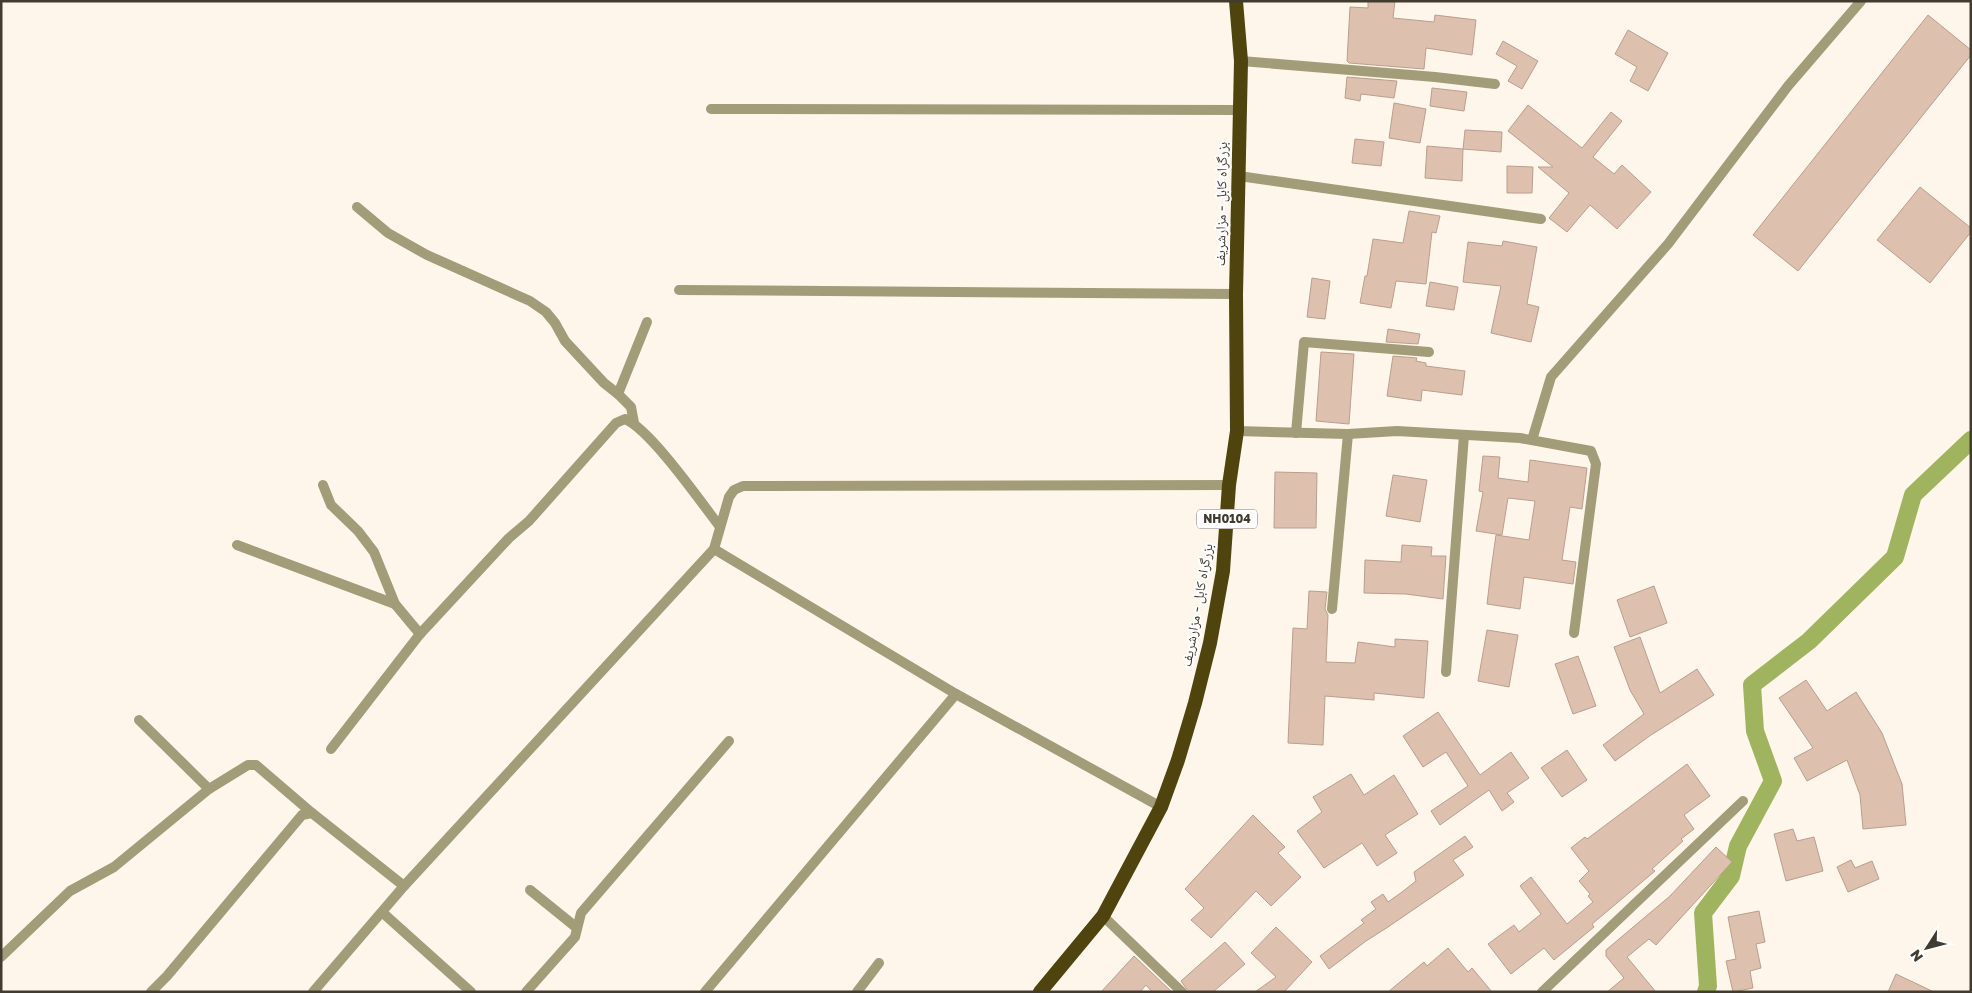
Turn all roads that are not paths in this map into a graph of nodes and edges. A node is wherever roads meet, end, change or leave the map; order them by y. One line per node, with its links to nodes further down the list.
1 (1236, 1): 3 (highway, بزرگراه کابل - مزارشریف / NH0104)
2 (1861, 1): 20 (street)
3 (1241, 61): 4 (street); 6 (highway, بزرگراه کابل - مزارشریف / NH0104)
4 (1495, 84)
5 (711, 109): 6 (street)
6 (1238, 110): 7 (highway, بزرگراه کابل - مزارشریف / NH0104)
7 (1239, 176): 9 (street); 11 (highway, بزرگراه کابل - مزارشریف / NH0104)
8 (357, 207): 14 (street)
9 (1541, 219)
10 (679, 290): 11 (street)
11 (1236, 294): 16 (highway, بزرگراه کابل - مزارشریف / NH0104)
12 (647, 322): 14 (street)
13 (1429, 352): 17 (street)
14 (618, 394): 15 (street)
15 (634, 423): 23 (street); 28 (street)
16 (1237, 431): 17 (street); 22 (highway, بزرگراه کابل - مزارشریف / NH0104)
17 (1296, 433): 18 (street)
18 (1348, 434): 19 (street); 27 (street)
19 (1464, 435): 20 (street); 30 (street)
20 (1532, 440): 29 (street)
21 (323, 485): 26 (street)
22 (1230, 485): 23 (street); 37 (highway, بزرگراه کابل - مزارشریف / NH0104)
23 (720, 527): 25 (street)
24 (237, 545): 26 (street)
25 (714, 549): 31 (street); 39 (street)
26 (395, 604): 28 (street)
27 (1332, 610)
28 (420, 634): 34 (street)
29 (1574, 634)
30 (1446, 672)
31 (956, 694): 37 (street); 50 (street)
32 (140, 720): 35 (street)
33 (729, 741): 43 (street)
34 (331, 749)
35 (209, 789): 38 (street); 44 (street)
36 (1743, 800): 54 (street)
37 (1160, 807): 42 (highway, بزرگراه کابل - مزارشریف / NH0104)
38 (312, 813): 39 (street); 46 (street)
39 (404, 886): 41 (street)
40 (530, 890): 43 (street)
41 (383, 913): 47 (street); 48 (street)
42 (1103, 916): 52 (highway, بزرگراه کابل - مزارشریف / NH0104); 53 (street)
43 (577, 928): 49 (street)
44 (1, 957)
45 (879, 962): 51 (street)
46 (151, 992)
47 (313, 992)
48 (471, 992)
49 (526, 992)
50 (705, 992)
51 (857, 992)
52 (1040, 992)
53 (1182, 992)
54 (1542, 992)

